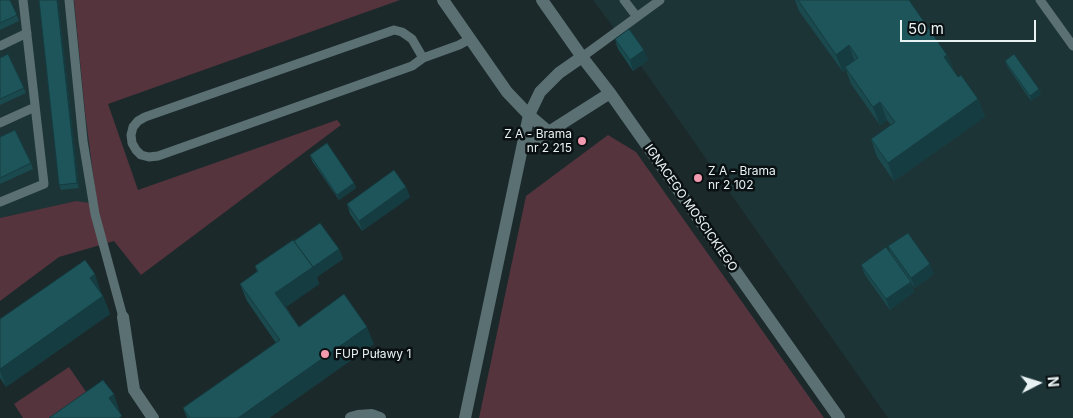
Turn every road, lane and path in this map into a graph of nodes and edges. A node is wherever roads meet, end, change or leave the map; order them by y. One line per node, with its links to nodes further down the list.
1 (23, 0): 9 (lane)
2 (69, 0): 22 (lane)
3 (443, 0): 10 (street)
4 (542, 0): 13 (street, IGNACEGO MOŚCICKIEGO)
5 (624, 0): 8 (lane)
6 (660, 0): 8 (lane)
7 (1040, 0): 12 (lane)
8 (636, 17): 13 (lane)
9 (26, 33): 11 (lane); 16 (lane)
10 (470, 39): 14 (lane); 17 (street)
11 (0, 46)
12 (1073, 46)
13 (582, 56): 15 (street, IGNACEGO MOŚCICKIEGO); 17 (street)
14 (423, 58): 14 (lane)
15 (610, 93): 19 (street); 27 (street, IGNACEGO MOŚCICKIEGO)
16 (35, 107): 18 (lane); 21 (lane)
17 (529, 115): 19 (street); 20 (street)
18 (0, 123)
19 (549, 132): 20 (street)
20 (522, 149): 26 (street)
21 (0, 202)
22 (123, 317): 23 (street)
23 (153, 418)
24 (352, 418): 25 (street)
25 (380, 418)
26 (465, 418)
27 (839, 418)

